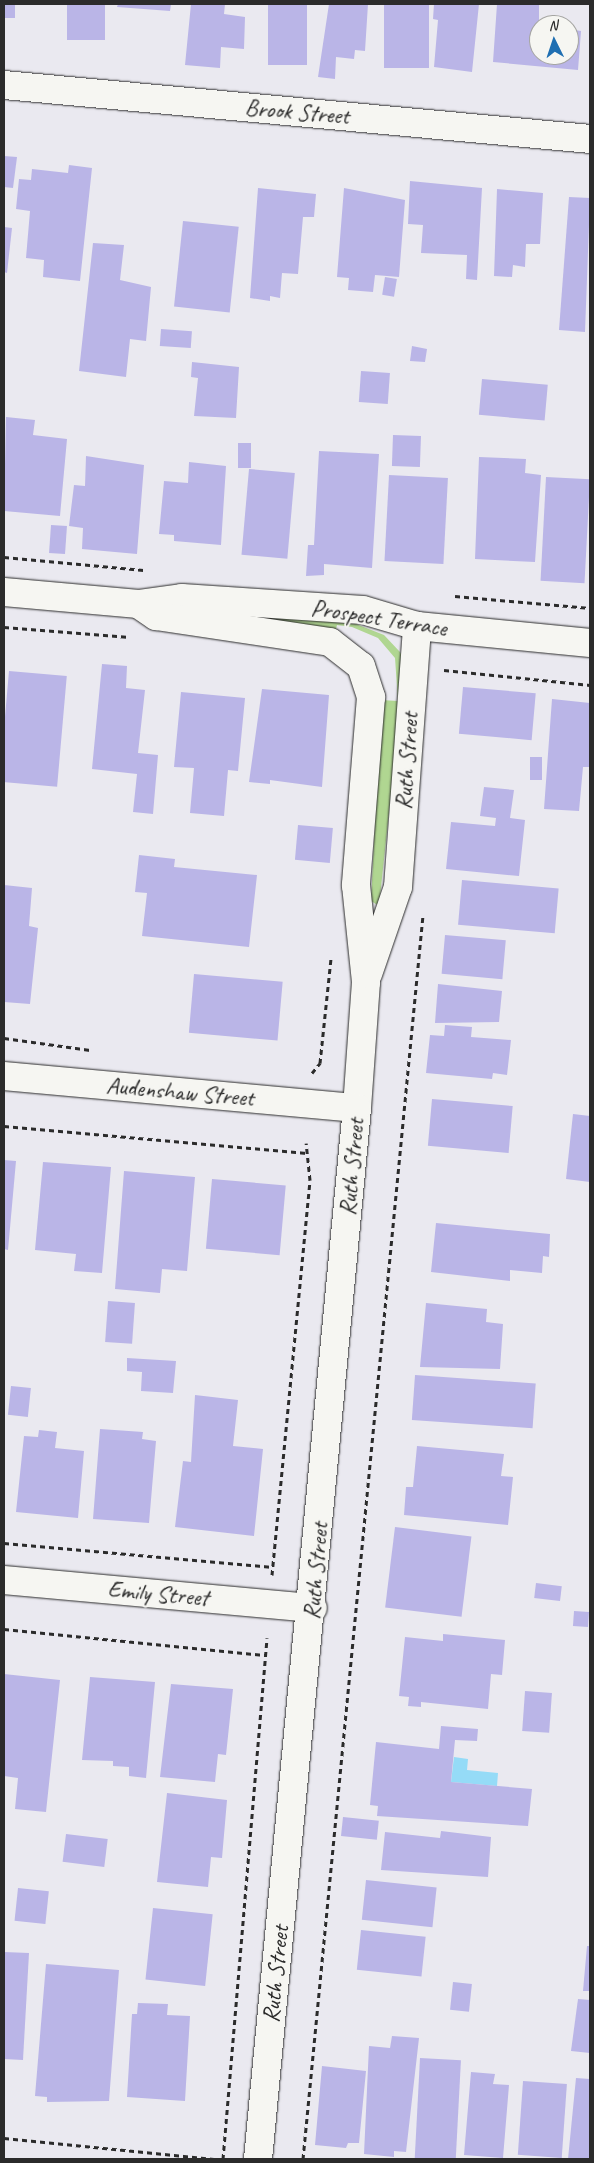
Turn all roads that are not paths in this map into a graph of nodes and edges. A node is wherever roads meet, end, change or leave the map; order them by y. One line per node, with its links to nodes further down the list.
1 (4, 85): 2 (street, Brook Street)
2 (590, 139)
3 (4, 592): 4 (street, Prospect Terrace)
4 (138, 604): 5 (street, Prospect Terrace); 7 (street, Prospect Terrace)
5 (417, 626): 6 (street, Prospect Terrace); 8 (street, Ruth Street)
6 (590, 643)
7 (361, 666): 8 (street, Ruth Street)
8 (366, 982): 10 (street, Ruth Street)
9 (4, 1076): 10 (street, Audenshaw Street)
10 (357, 1108): 12 (street, Ruth Street)
11 (4, 1580): 12 (street, Emily Street)
12 (313, 1608): 13 (street, Ruth Street)
13 (258, 2159)

